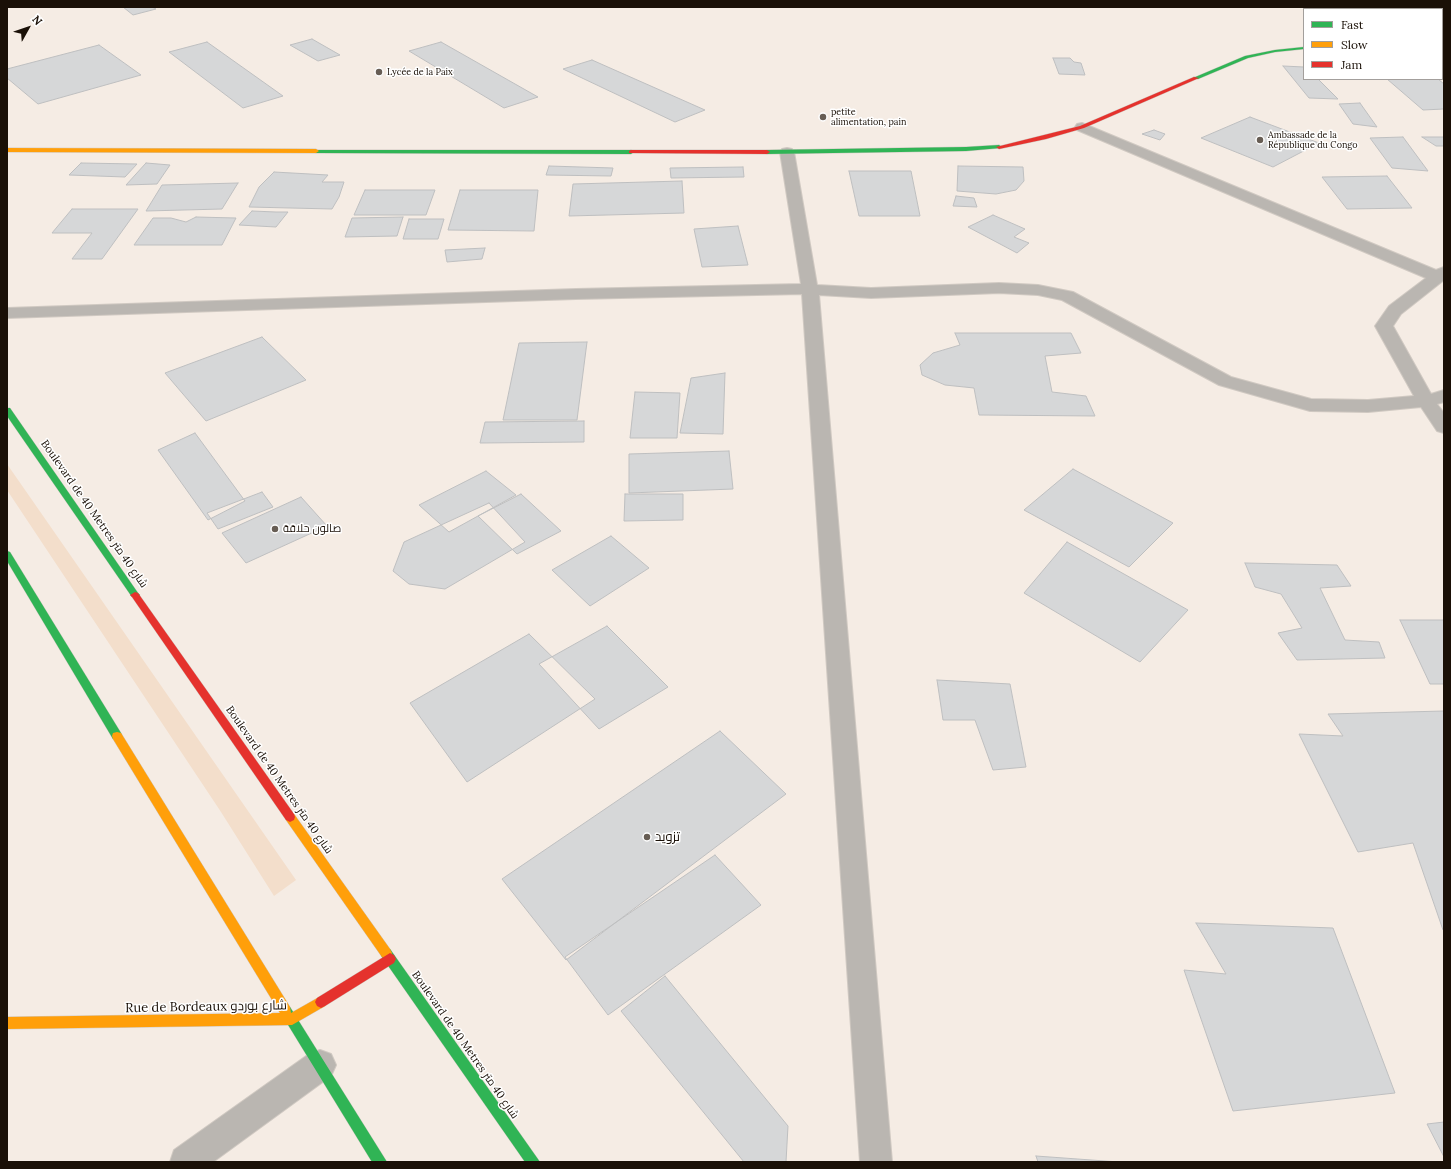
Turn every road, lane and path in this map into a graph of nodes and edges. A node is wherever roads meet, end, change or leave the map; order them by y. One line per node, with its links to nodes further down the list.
1 (1303, 48): 2 (street)
2 (1082, 126): 4 (street); 5 (street)
3 (7, 150): 4 (street)
4 (787, 152): 6 (street)
5 (1441, 275): 9 (street)
6 (810, 289): 7 (street); 9 (street); 20 (street)
7 (7, 313)
8 (1444, 396): 9 (street)
9 (1426, 401): 11 (street)
10 (7, 410): 13 (street, Boulevard de 40 Metres شارع 40 متر)
11 (1444, 427)
12 (7, 554): 14 (street)
13 (390, 959): 14 (street, Rue de Bordeaux شارع بوردو); 19 (street, Boulevard de 40 Metres شارع 40 متر)
14 (292, 1019): 15 (street, Rue de Bordeaux شارع بوردو); 16 (street)
15 (7, 1023)
16 (320, 1065): 17 (street); 18 (street)
17 (186, 1162)
18 (380, 1162)
19 (533, 1162)
20 (876, 1162)

